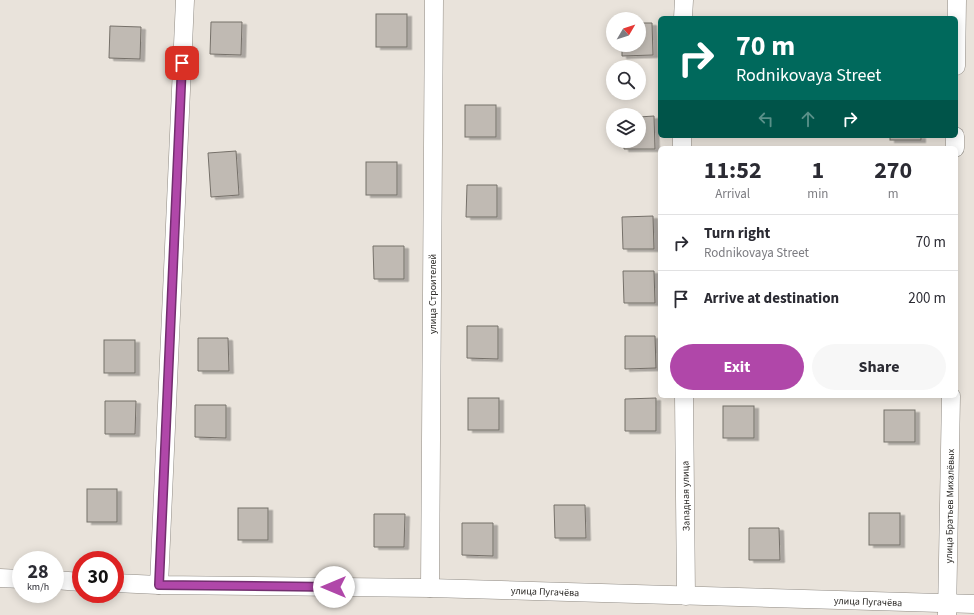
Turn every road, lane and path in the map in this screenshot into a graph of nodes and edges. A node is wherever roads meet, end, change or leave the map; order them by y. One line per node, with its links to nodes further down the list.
1 (185, 0): 12 (street)
2 (434, 0): 13 (street, улица Строителей)
3 (684, 0): 5 (street)
4 (957, 0): 6 (street)
5 (683, 16)
6 (957, 16)
7 (684, 398): 14 (street, Западная улица)
8 (951, 398): 16 (street, улица Братьев Михалёвых)
9 (0, 578): 10 (street)
10 (12, 579)
11 (124, 583): 12 (street, улица Пугачёва)
12 (159, 585): 13 (street, улица Пугачёва)
13 (430, 588): 14 (street, улица Пугачёва)
14 (686, 596): 16 (street, улица Пугачёва)
15 (974, 604): 16 (street, улица Пугачёва)
16 (947, 609)

